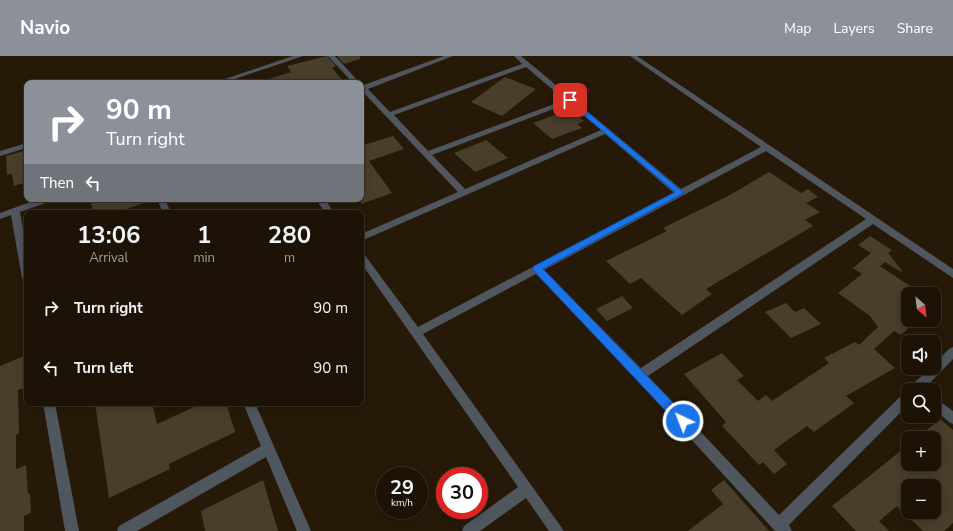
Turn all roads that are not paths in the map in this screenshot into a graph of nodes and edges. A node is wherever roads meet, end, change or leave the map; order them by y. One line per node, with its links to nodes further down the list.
1 (300, 56): 7 (street)
2 (332, 56): 8 (street)
3 (450, 56): 9 (street)
4 (517, 56): 6 (street)
5 (633, 56): 15 (street)
6 (526, 64): 11 (street); 12 (street)
7 (235, 80)
8 (354, 80)
9 (364, 85)
10 (364, 90): 12 (street)
11 (570, 100): 13 (street); 17 (street)
12 (388, 115): 17 (street)
13 (606, 131): 18 (street); 19 (street)
14 (24, 146): 16 (street)
15 (767, 147): 19 (street); 23 (street)
16 (0, 154)
17 (427, 154): 18 (street)
18 (464, 193): 24 (street)
19 (680, 193): 27 (street)
20 (40, 202): 21 (street)
21 (15, 211): 22 (street); 26 (street)
22 (0, 216)
23 (873, 219): 28 (street); 31 (street)
24 (364, 237)
25 (364, 260): 29 (street)
26 (24, 261)
27 (537, 269): 29 (street); 31 (street)
28 (953, 274)
29 (416, 333): 39 (street)
30 (953, 352): 32 (street)
31 (640, 375): 40 (street)
32 (923, 383)
33 (901, 405): 40 (street)
34 (50, 406): 41 (street)
35 (250, 406): 38 (street)
36 (941, 408): 37 (street)
37 (953, 418)
38 (268, 449): 42 (street); 43 (street)
39 (527, 489): 44 (street); 45 (street)
40 (782, 528)
41 (72, 531)
42 (124, 531)
43 (304, 531)
44 (469, 531)
45 (557, 531)

